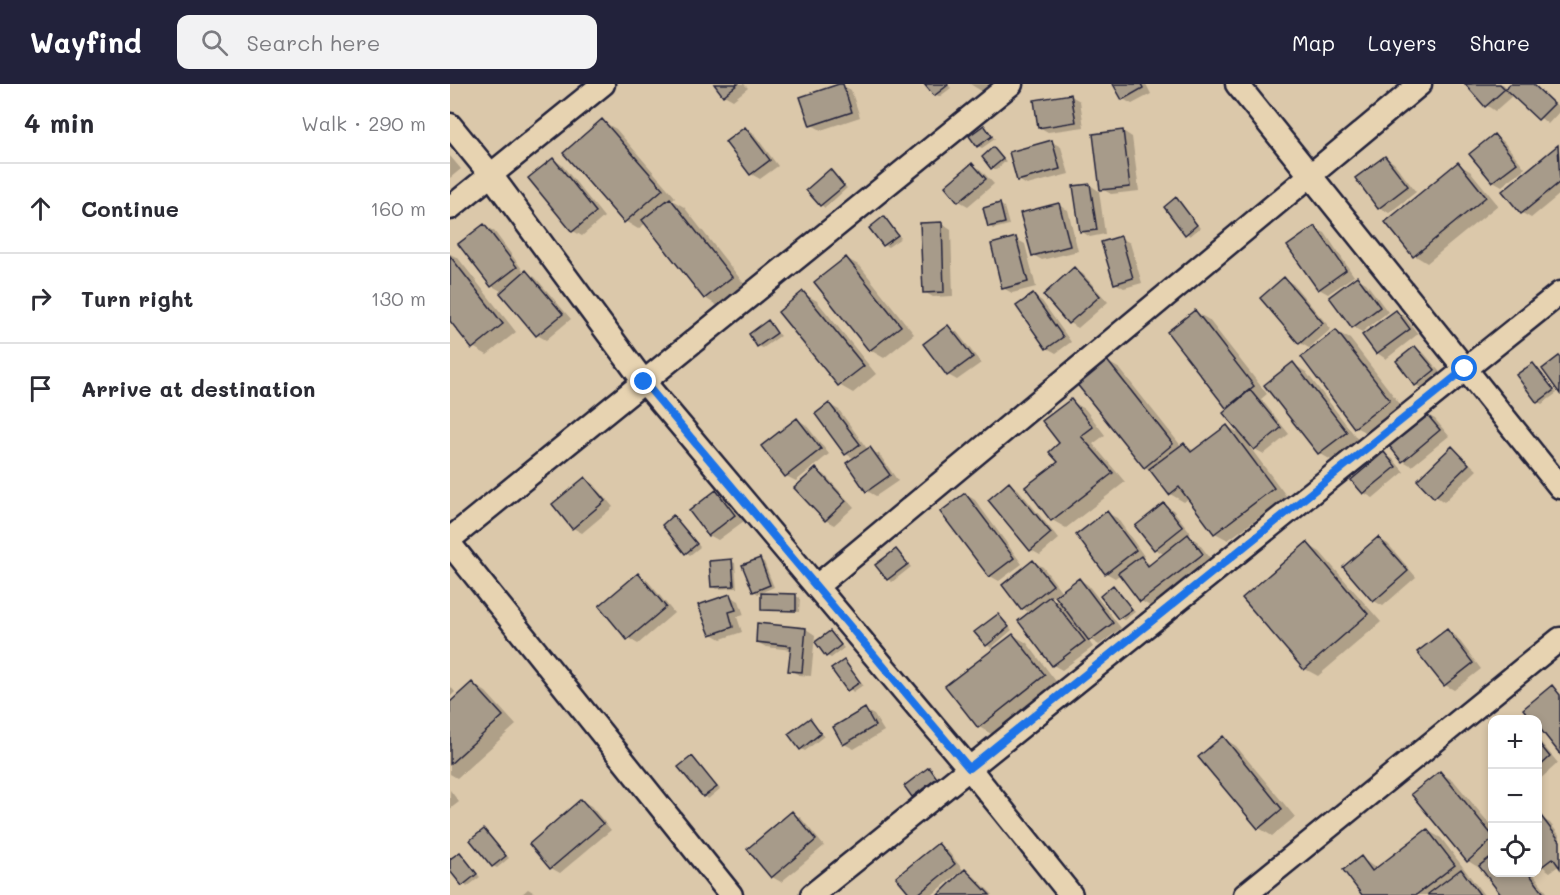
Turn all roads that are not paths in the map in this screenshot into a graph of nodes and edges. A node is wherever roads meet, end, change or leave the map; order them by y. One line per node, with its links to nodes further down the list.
1 (603, 84): 6 (street)
2 (1011, 84): 11 (street)
3 (1237, 84): 7 (street)
4 (1420, 84): 7 (street)
5 (450, 125): 6 (street)
6 (491, 175): 8 (street); 11 (street)
7 (1310, 175): 10 (street); 15 (street)
8 (450, 208)
9 (1560, 293): 10 (street)
10 (1465, 369): 12 (street); 17 (street)
11 (644, 382): 13 (street); 15 (street)
12 (1560, 487)
13 (450, 539)
14 (450, 544): 18 (street)
15 (817, 586): 17 (street)
16 (1560, 639): 21 (street)
17 (969, 768): 19 (street); 20 (street)
18 (730, 895)
19 (812, 895)
20 (1071, 895)
21 (1245, 895)

